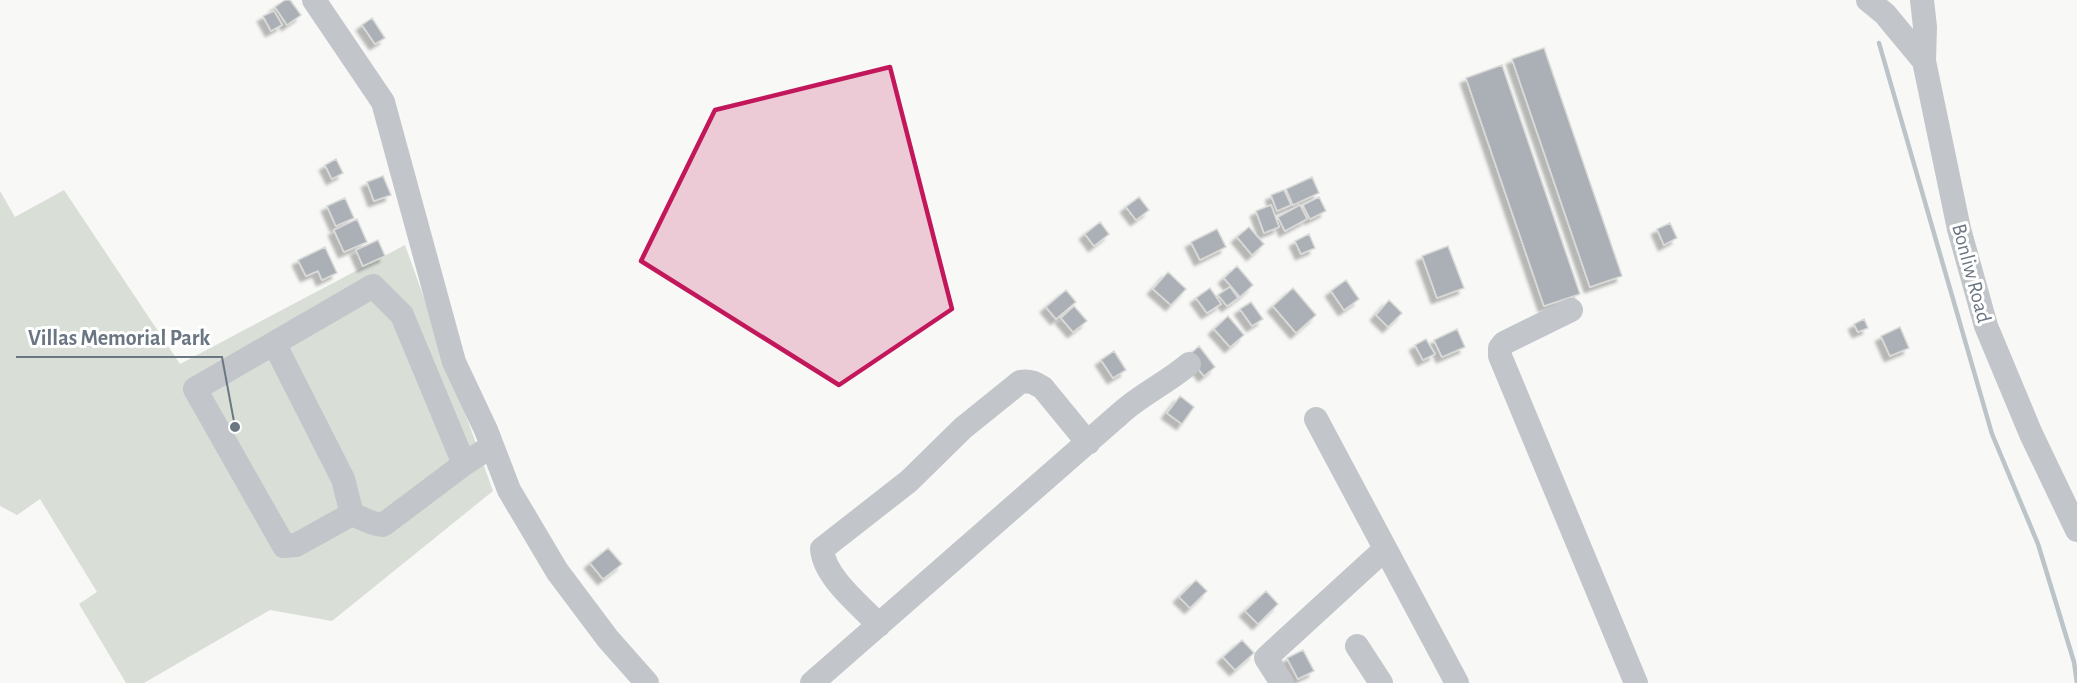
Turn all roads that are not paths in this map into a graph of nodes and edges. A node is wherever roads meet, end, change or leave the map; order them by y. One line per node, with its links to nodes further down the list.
1 (314, 0): 10 (street)
2 (1868, 0): 4 (street)
3 (1923, 0): 4 (street, Bonliw Road)
4 (1924, 60): 13 (street, Bonliw Road)
5 (1571, 310): 22 (street)
6 (274, 345): 11 (street); 12 (street); 12 (street)
7 (1189, 364): 9 (street)
8 (1316, 419): 14 (street)
9 (1088, 443): 15 (street); 15 (street)
10 (492, 446): 11 (street); 17 (street)
11 (464, 464): 12 (street)
12 (352, 514)
13 (2077, 530)
14 (1385, 549): 19 (street); 21 (street)
15 (879, 625): 18 (street)
16 (1357, 646): 20 (street)
17 (647, 683)
18 (812, 683)
19 (1282, 683)
20 (1381, 683)
21 (1457, 683)
22 (1636, 683)

